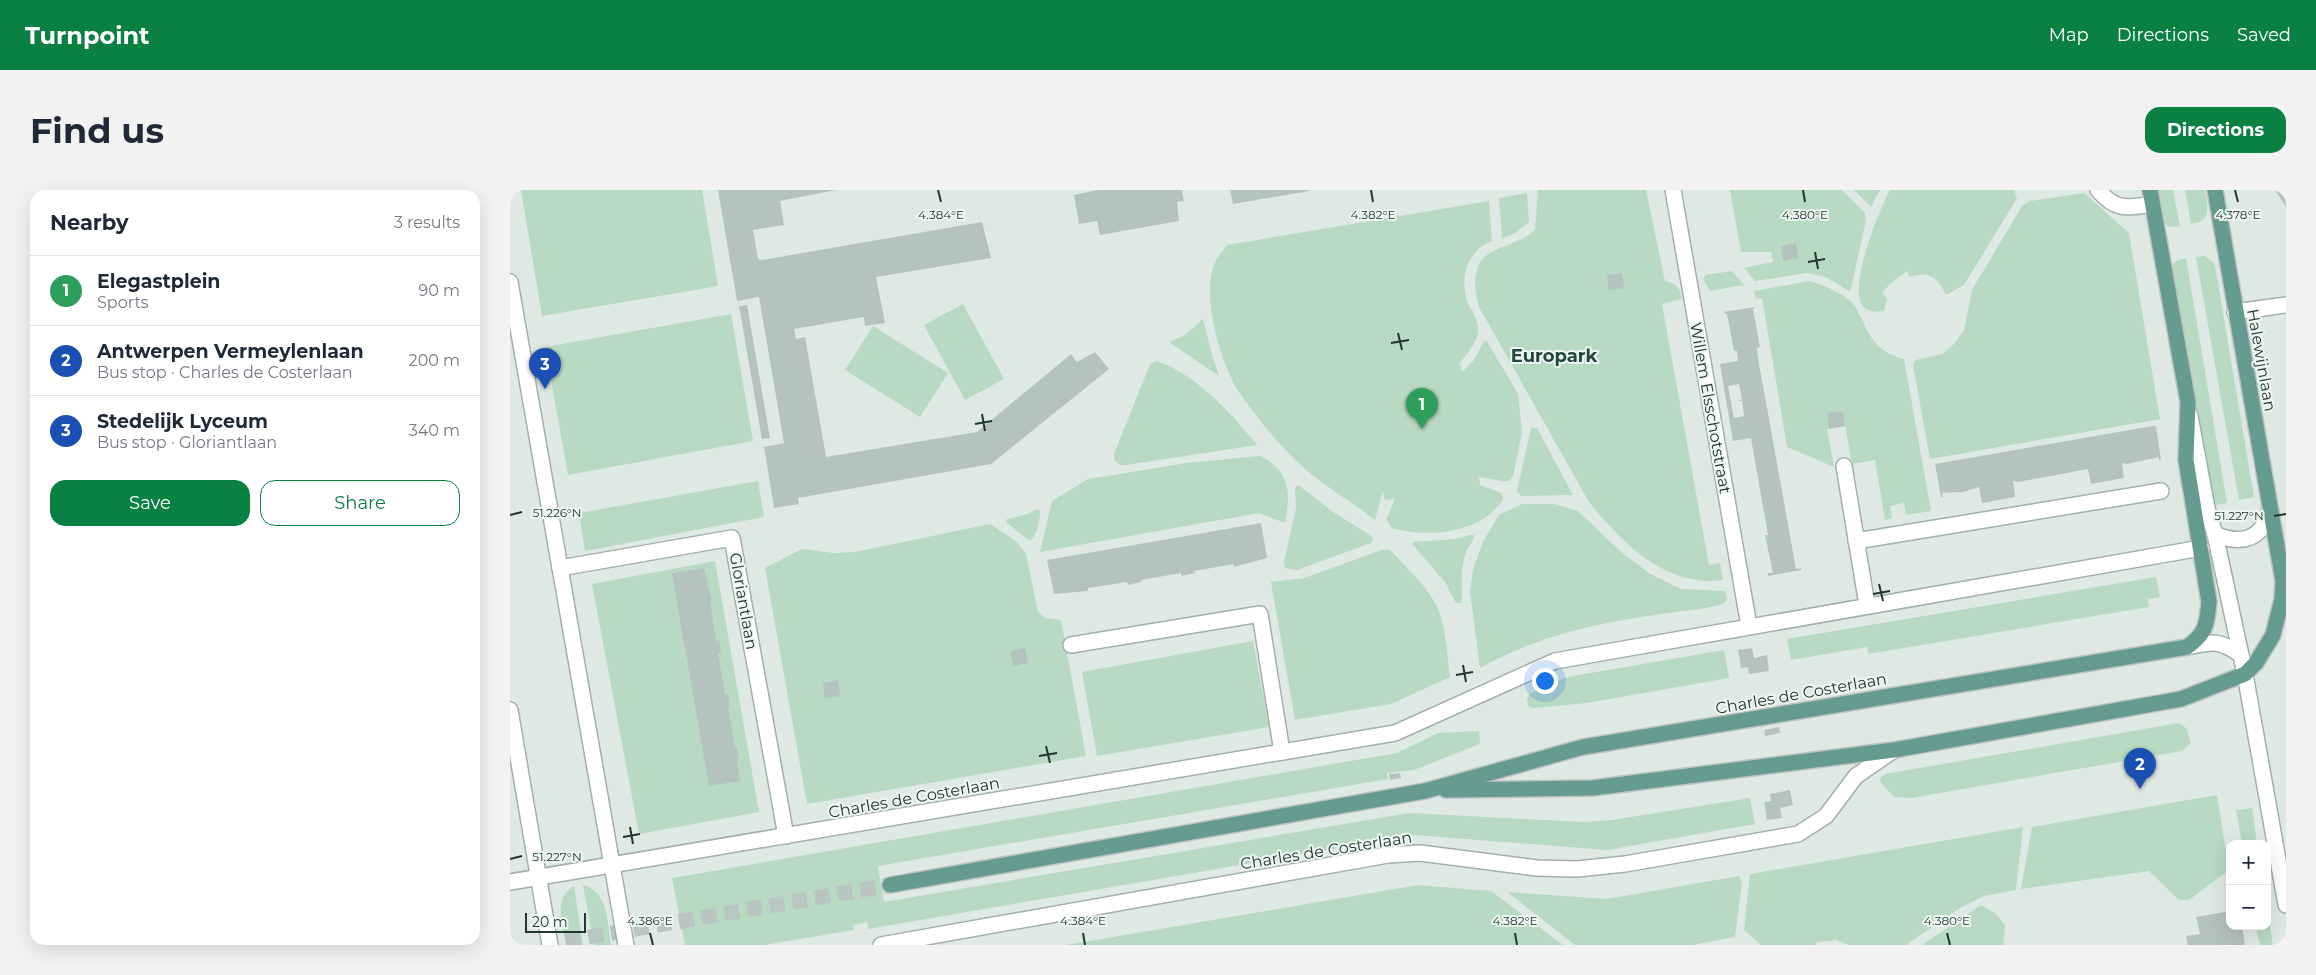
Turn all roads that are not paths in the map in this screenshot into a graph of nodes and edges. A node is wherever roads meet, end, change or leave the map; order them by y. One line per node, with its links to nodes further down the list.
1 (1672, 190): 17 (street, Willem Elsschotstraat)
2 (2098, 190): 4 (street)
3 (2215, 190): 7 (main road, Halewijnlaan)
4 (2151, 197): 8 (main road)
5 (510, 282): 15 (street)
6 (2286, 304): 7 (street)
7 (2236, 312): 11 (main road, Halewijnlaan)
8 (2188, 402): 12 (street); 14 (main road)
9 (1844, 466): 13 (street)
10 (2161, 491): 13 (street)
11 (2270, 509): 12 (street); 21 (main road, Halewijnlaan)
12 (2215, 534): 20 (street)
13 (1856, 541): 16 (street)
14 (2201, 548): 16 (street, Charles de Costerlaan); 19 (main road)
15 (560, 568): 26 (street, Gloriantlaan); 27 (street)
16 (1867, 605): 17 (street, Charles de Costerlaan)
17 (1749, 626): 24 (street, Charles de Costerlaan)
18 (1071, 645): 24 (street)
19 (2186, 647): 20 (street, Charles de Costerlaan); 25 (main road, Charles de Costerlaan)
20 (2241, 655): 21 (street)
21 (2245, 674): 23 (main road, Charles de Costerlaan); 31 (street)
22 (510, 710): 28 (street)
23 (1894, 750): 25 (main road, Charles de Costerlaan); 34 (street, Charles de Costerlaan)
24 (1282, 752): 26 (street, Charles de Costerlaan)
25 (1425, 790): 30 (main road, Charles de Costerlaan)
26 (786, 836): 27 (street, Charles de Costerlaan)
27 (612, 864): 28 (street, Charles de Costerlaan); 33 (street)
28 (538, 877): 29 (street); 32 (street)
29 (510, 882)
30 (890, 885)
31 (2286, 905)
32 (550, 945)
33 (626, 945)
34 (881, 945)

